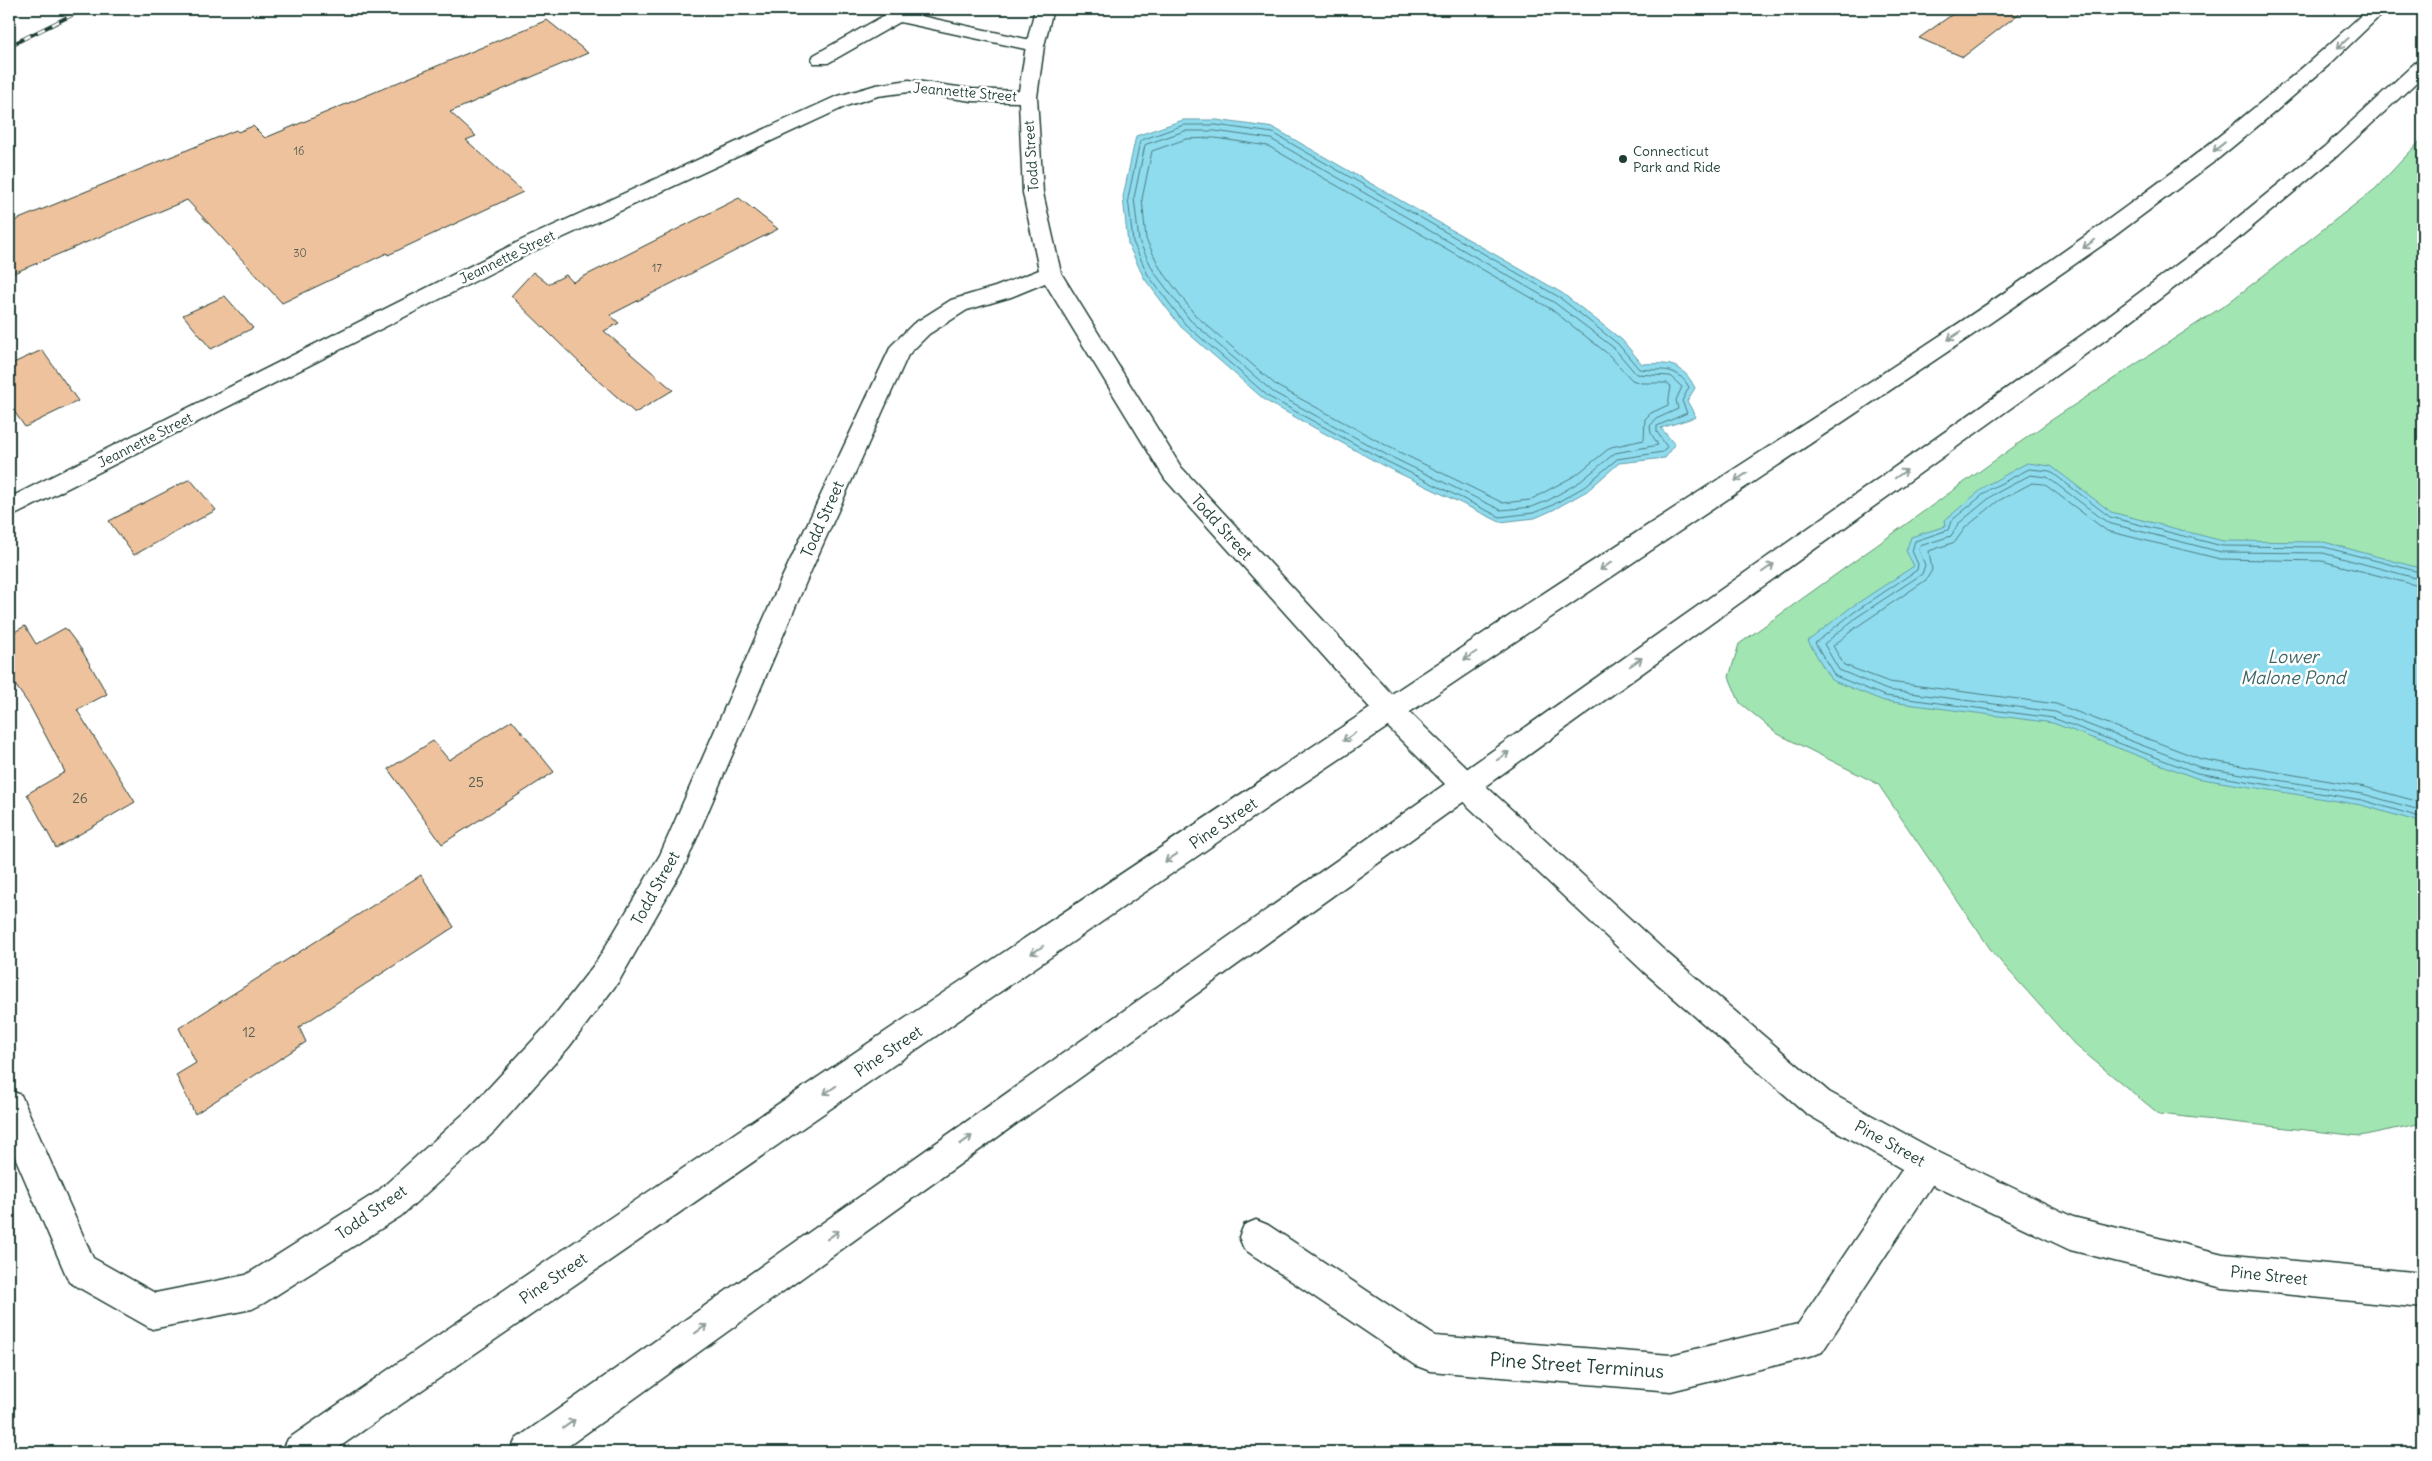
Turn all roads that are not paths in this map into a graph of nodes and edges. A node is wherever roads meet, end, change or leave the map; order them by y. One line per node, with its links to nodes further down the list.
1 (1044, 9): 4 (main road, Todd Street)
2 (2378, 9): 10 (main road, one-way to 10)
3 (898, 11): 4 (main road); 5 (main road)
4 (1035, 46): 7 (main road, Todd Street)
5 (820, 59)
6 (2423, 66): 11 (main road, one-way to 6)
7 (1028, 97): 8 (main road, Todd Street); 9 (main road, Jeannette Street)
8 (1050, 273): 10 (main road, Todd Street); 12 (main road, Todd Street)
9 (9, 509)
10 (1389, 710): 11 (main road, Pine Street); 16 (main road, Pine Street, one-way to 16)
11 (1464, 784): 13 (main road, Pine Street); 17 (main road, one-way to 11)
12 (9, 1106)
13 (1926, 1164): 14 (main road, Pine Street Terminus); 15 (main road, Pine Street)
14 (1256, 1237)
15 (2423, 1291)
16 (301, 1452)
17 (530, 1452)

